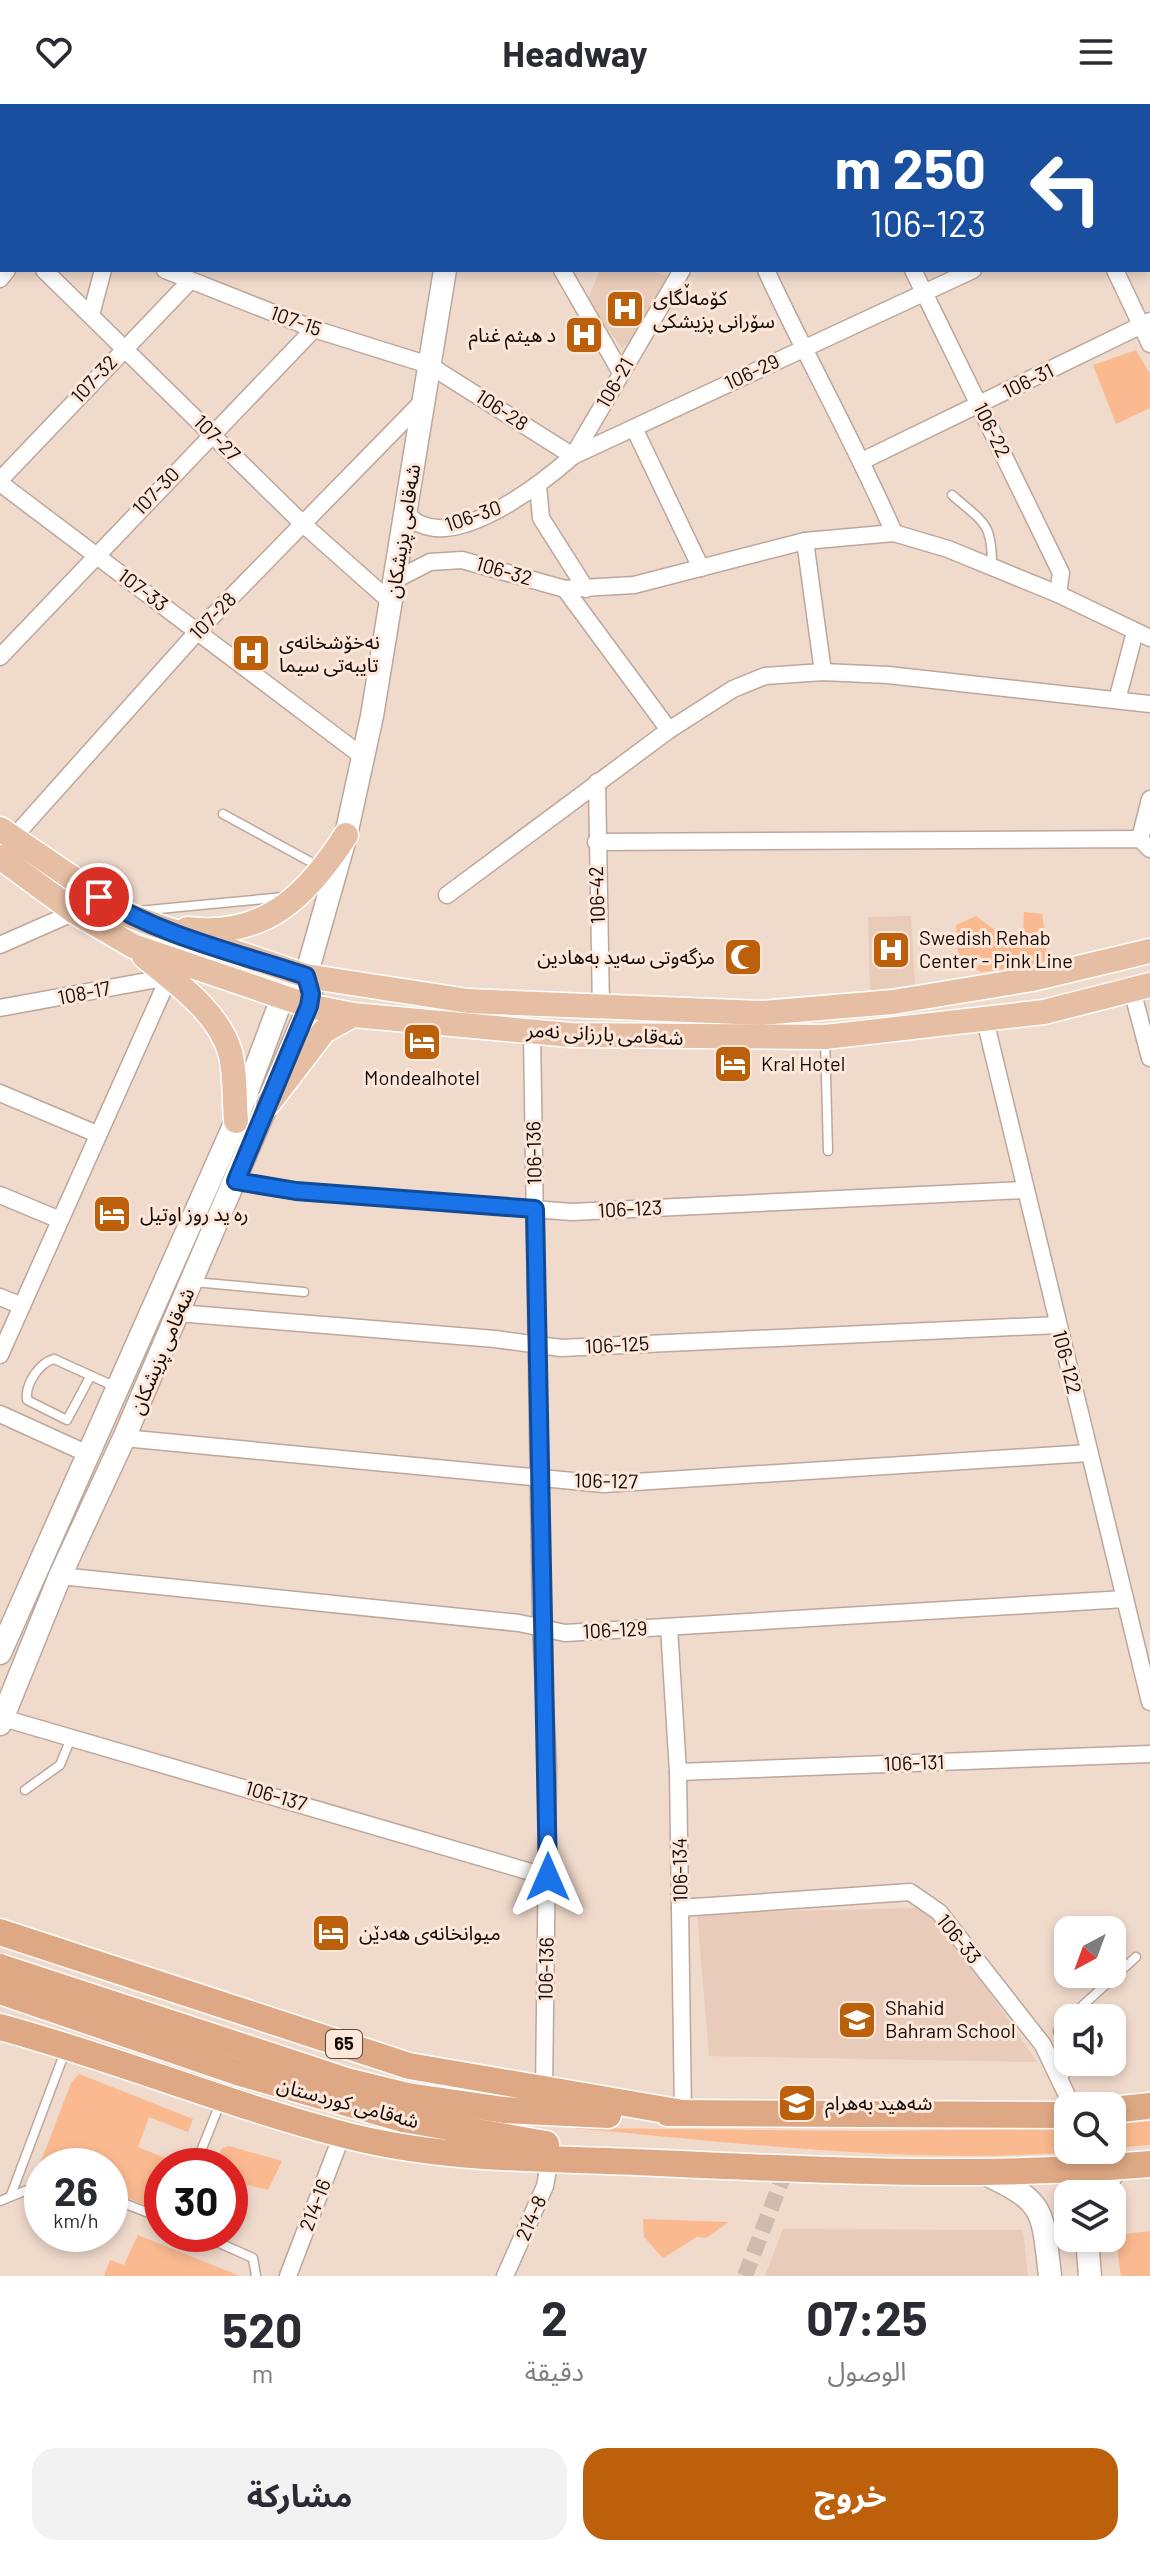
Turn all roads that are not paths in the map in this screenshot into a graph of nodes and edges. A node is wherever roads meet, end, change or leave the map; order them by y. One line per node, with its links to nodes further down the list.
1 (46, 272): 13 (street, 107-27)
2 (102, 272): 13 (street)
3 (170, 272): 11 (street, 107-15)
4 (445, 272): 19 (main road, شەقامی پزیشکان)
5 (563, 272): 20 (street)
6 (681, 272): 20 (street, 106-21)
7 (767, 272): 18 (street)
8 (914, 272): 12 (street, 106-22)
9 (969, 272): 12 (street, 106-29)
10 (1116, 272): 14 (street)
11 (190, 281): 15 (street, 107-15); 17 (street, 107-32)
12 (925, 294): 18 (street, 106-29); 22 (street, 106-22)
13 (91, 315): 17 (street, 107-27)
14 (1146, 324): 16 (street); 22 (street, 106-31)
15 (314, 329): 19 (street, 107-15); 24 (street, 107-30)
16 (1150, 344)
17 (125, 346): 24 (street, 107-27); 27 (street, 107-32)
18 (802, 349): 23 (street, 106-29); 26 (street)
19 (429, 365): 21 (main road, شەقامی پزیشکان); 25 (street, 106-28)
20 (620, 371): 25 (street, 106-21)
21 (422, 402): 30 (main road, شەقامی پزیشکان); 31 (street, 107-28)
22 (980, 404): 26 (street, 106-31); 40 (street, 106-22)
23 (634, 428): 25 (street, 106-29); 36 (street)
24 (212, 433): 31 (street, 107-27); 34 (street, 107-30)
25 (573, 456): 28 (street, 106-29)
26 (862, 461): 32 (street)
27 (0, 481): 34 (street, 107-33)
28 (538, 486): 30 (street, 106-30); 39 (street)
29 (952, 495): 35 (lane)
30 (407, 514): 37 (main road, شەقامی پزیشکان)
31 (303, 524): 41 (street, 107-27); 42 (street, 107-28)
32 (894, 533): 33 (street, 106-32); 35 (street)
33 (805, 541): 36 (street, 106-32); 45 (street)
34 (95, 554): 42 (street, 107-33); 44 (street, 107-30)
35 (992, 567): 40 (street)
36 (701, 568): 39 (street, 106-32)
37 (397, 579): 38 (street, 106-32); 41 (main road, شەقامی پزیشکان)
38 (565, 589): 39 (street, 106-32); 48 (street)
39 (586, 589)
40 (1058, 594): 43 (street)
41 (392, 603): 49 (main road, شەقامی پزیشکان)
42 (197, 632): 49 (street, 107-33); 54 (street, 107-28)
43 (1143, 635): 46 (street)
44 (0, 657)
45 (823, 672): 46 (street); 48 (street)
46 (1117, 700): 47 (street)
47 (1150, 704)
48 (669, 730): 50 (street)
49 (362, 756): 53 (main road, شەقامی پزیشکان)
50 (597, 782): 55 (street, 106-42); 59 (street)
51 (1150, 799): 56 (street)
52 (223, 814): 57 (lane)
53 (346, 835): 57 (main road); 66 (main road, شەقامی پزیشکان)
54 (4, 841): 60 (main road, شەقامی بارزانی نەمر); 61 (main road, شەقامی بارزانی نەمر)
55 (596, 842): 56 (street); 72 (street, 106-42)
56 (1145, 844)
57 (324, 870): 58 (main road)
58 (300, 895): 61 (lane); 62 (main road)
59 (447, 895)
60 (75, 912): 63 (street); 64 (main road, شەقامی بارزانی نەمر)
61 (125, 914): 62 (main road, شەقامی بارزانی نەمر)
62 (155, 925): 66 (main road, شەقامی بارزانی نەمر)
63 (0, 945)
64 (133, 946): 67 (main road); 69 (main road, شەقامی بارزانی نەمر)
65 (1150, 951): 72 (main road, شەقامی بارزانی نەمر)
66 (306, 976): 69 (main road, شەقامی پزیشکان); 70 (main road, شەقامی پزیشکان); 72 (main road, شەقامی بارزانی نەمر)
67 (169, 977): 71 (street, 108-17); 80 (main road); 81 (street)
68 (1141, 988): 74 (main road, شەقامی بارزانی نەمر); 77 (street)
69 (282, 998): 70 (main road, شەقامی بارزانی نەمر); 80 (main road, شەقامی پزیشکان)
70 (309, 1006): 73 (main road, شەقامی بارزانی نەمر); 79 (main road, شەقامی پزیشکان)
71 (0, 1008)
72 (601, 1009)
73 (353, 1015): 75 (main road, شەقامی بارزانی نەمر); 79 (main road)
74 (985, 1020): 76 (main road, شەقامی بارزانی نەمر); 84 (street, 106-122)
75 (532, 1032): 76 (main road, شەقامی بارزانی نەمر); 86 (street, 106-136)
76 (825, 1037): 82 (lane)
77 (1150, 1058)
78 (0, 1093): 81 (street)
79 (268, 1104): 83 (main road, شەقامی پزیشکان)
80 (236, 1121): 97 (main road, شەقامی پزیشکان)
81 (97, 1134): 87 (street)
82 (828, 1151)
83 (236, 1181): 86 (street, 106-123); 88 (main road, شەقامی پزیشکان)
84 (1025, 1190): 86 (street, 106-123); 93 (street, 106-122)
85 (0, 1195): 87 (street)
86 (535, 1209): 94 (street, 106-136)
87 (60, 1220): 91 (street)
88 (192, 1282): 89 (lane); 92 (main road, شەقامی پزیشکان)
89 (304, 1292)
90 (0, 1297): 91 (street)
91 (22, 1306): 95 (street)
92 (178, 1313): 94 (street, 106-125); 99 (main road, شەقامی پزیشکان)
93 (1058, 1325): 94 (street, 106-125); 100 (street, 106-122)
94 (536, 1347): 102 (street, 106-136)
95 (0, 1355)
96 (90, 1377): 96 (lane); 97 (lane)
97 (118, 1388): 101 (main road, شەقامی پزیشکان)
98 (0, 1414): 101 (street)
99 (124, 1438): 102 (street, 106-127); 103 (main road, شەقامی پزیشکان)
100 (1089, 1453): 102 (street, 106-127); 104 (street, 106-122)
101 (88, 1454): 107 (main road, شەقامی پزیشکان)
102 (539, 1478): 105 (street, 106-136)
103 (60, 1576): 105 (street, 106-129); 109 (main road, شەقامی پزیشکان)
104 (1125, 1599): 106 (street, 106-129); 108 (street, 106-122)
105 (541, 1627): 106 (street, 106-129); 114 (street, 106-136)
106 (669, 1627): 112 (street, 106-134)
107 (0, 1653)
108 (1150, 1702)
109 (1, 1721): 110 (street, 106-137)
110 (72, 1738): 113 (lane); 114 (street, 106-137)
111 (1150, 1754): 112 (street, 106-131)
112 (678, 1772): 115 (street, 106-134)
113 (25, 1790)
114 (548, 1877): 130 (street, 106-136)
115 (680, 1908): 129 (street, 106-33); 136 (street, 106-134)
116 (0, 1914): 123 (highway)
117 (0, 1932): 118 (highway, شەقامی کوردستان / 65)
118 (28, 1939): 119 (highway); 123 (highway, شەقامی کوردستان / 65)
119 (0, 1941)
120 (1136, 1957): 124 (lane)
121 (0, 1967): 134 (highway, شەقامی کوردستان / 65, bridge)
122 (0, 1991): 134 (highway, شەقامی کوردستان / 65, bridge)
123 (189, 1994): 127 (highway); 130 (highway, شەقامی کوردستان / 65)
124 (1085, 2004)
125 (0, 2027): 127 (highway, شەقامی کوردستان / 65)
126 (0, 2039): 127 (highway)
127 (58, 2042): 132 (highway, شەقامی کوردستان / 65); 147 (lane)
128 (1064, 2076): 129 (lane)
129 (1061, 2083): 131 (street, 106-33)
130 (544, 2090): 136 (highway, شەقامی کوردستان / 65)
131 (1065, 2092)
132 (223, 2096): 138 (highway, شەقامی کوردستان / 65); 139 (lane)
133 (1150, 2106): 135 (highway)
134 (406, 2108): 136 (highway, شەقامی کوردستان / 65); 142 (highway, شەقامی کوردستان / 65)
135 (1126, 2109)
136 (683, 2113): 137 (highway, شەقامی کوردستان / 65)
137 (1054, 2115)
138 (342, 2135): 140 (highway, شەقامی کوردستان / 65); 152 (street, 214-16)
139 (202, 2148)
140 (550, 2158): 142 (highway, شەقامی کوردستان / 65); 153 (street, 214-8)
141 (1150, 2164): 143 (highway, شەقامی کوردستان / 65)
142 (708, 2166): 144 (highway, شەقامی کوردستان / 65)
143 (1117, 2167): 144 (highway, شەقامی کوردستان / 65); 145 (main road)
144 (976, 2170): 154 (main road)
145 (1108, 2180)
146 (24, 2190): 147 (lane)
147 (11, 2195): 148 (lane)
148 (0, 2201)
149 (240, 2252): 151 (lane)
150 (1088, 2252): 155 (main road)
151 (256, 2276)
152 (288, 2276)
153 (505, 2276)
154 (1050, 2276)
155 (1090, 2276)

